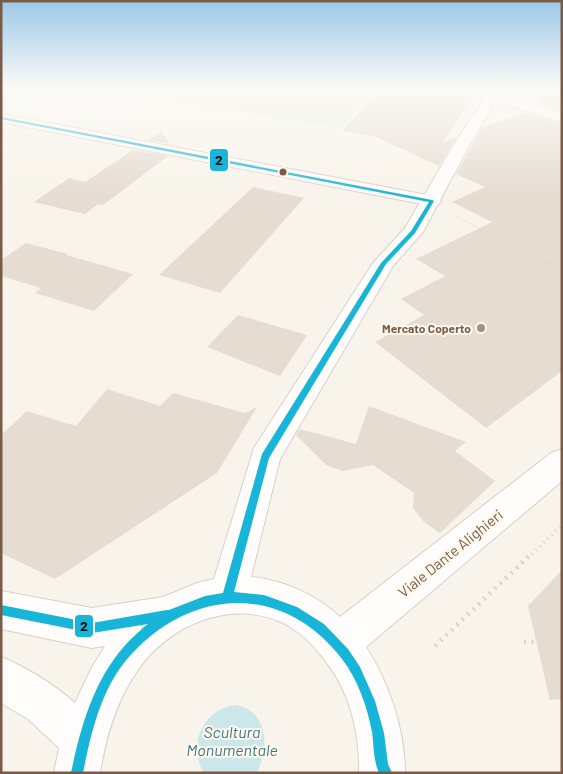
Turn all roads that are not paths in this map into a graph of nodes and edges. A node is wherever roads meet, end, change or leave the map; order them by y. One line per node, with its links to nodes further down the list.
1 (36, 125): 3 (main road)
2 (474, 125): 3 (main road)
3 (442, 208): 5 (main road)
4 (562, 462): 8 (main road, Viale Dante Alighieri)
5 (228, 595): 7 (main road); 8 (main road)
6 (1, 610): 7 (main road)
7 (167, 616): 10 (main road)
8 (338, 644): 11 (main road)
9 (1, 678): 10 (main road)
10 (80, 756)
11 (383, 771)

